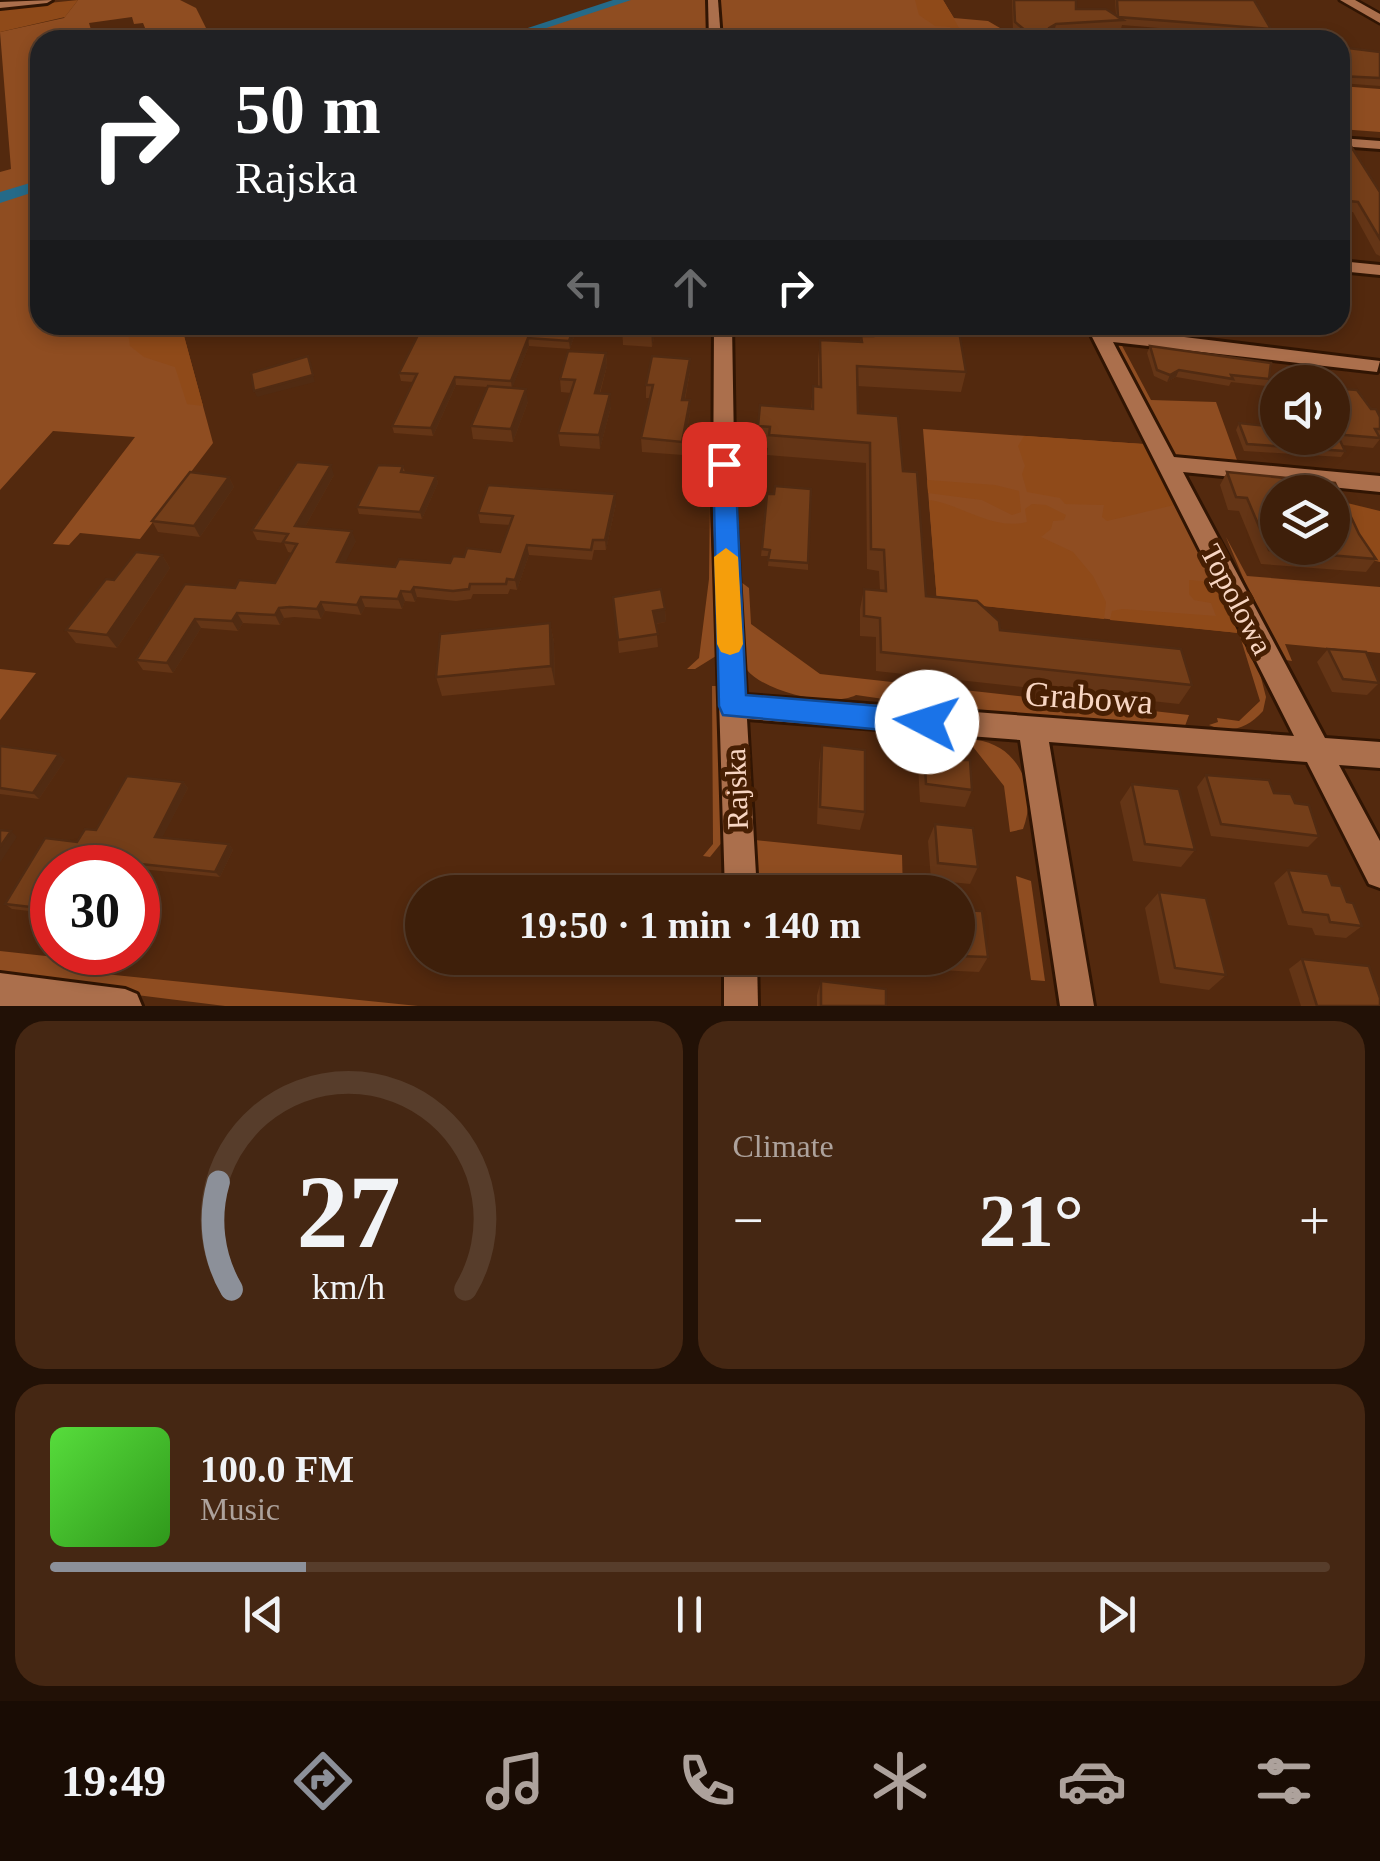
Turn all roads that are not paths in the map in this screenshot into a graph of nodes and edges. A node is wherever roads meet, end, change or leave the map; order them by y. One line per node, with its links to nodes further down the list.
1 (47, 0): 4 (street)
2 (713, 0): 6 (street)
3 (1346, 0): 5 (street)
4 (0, 5)
5 (1380, 19)
6 (714, 30)
7 (1350, 143): 8 (street)
8 (1380, 145)
9 (1350, 267): 10 (street)
10 (1380, 270)
11 (723, 335): 17 (street, Rajska)
12 (1100, 335): 15 (street, Topolowa)
13 (1136, 335): 14 (street)
14 (1377, 366)
15 (1166, 462): 16 (street); 19 (street, Topolowa)
16 (1380, 484)
17 (733, 706): 18 (street, Grabowa); 22 (street, Rajska)
18 (1033, 732): 19 (street, Grabowa); 27 (street)
19 (1318, 752): 20 (street, Grabowa); 21 (street, Topolowa)
20 (1380, 755)
21 (1380, 873)
22 (739, 875)
23 (741, 975): 26 (street)
24 (0, 990): 25 (street)
25 (125, 1006)
26 (741, 1006)
27 (1078, 1006)

